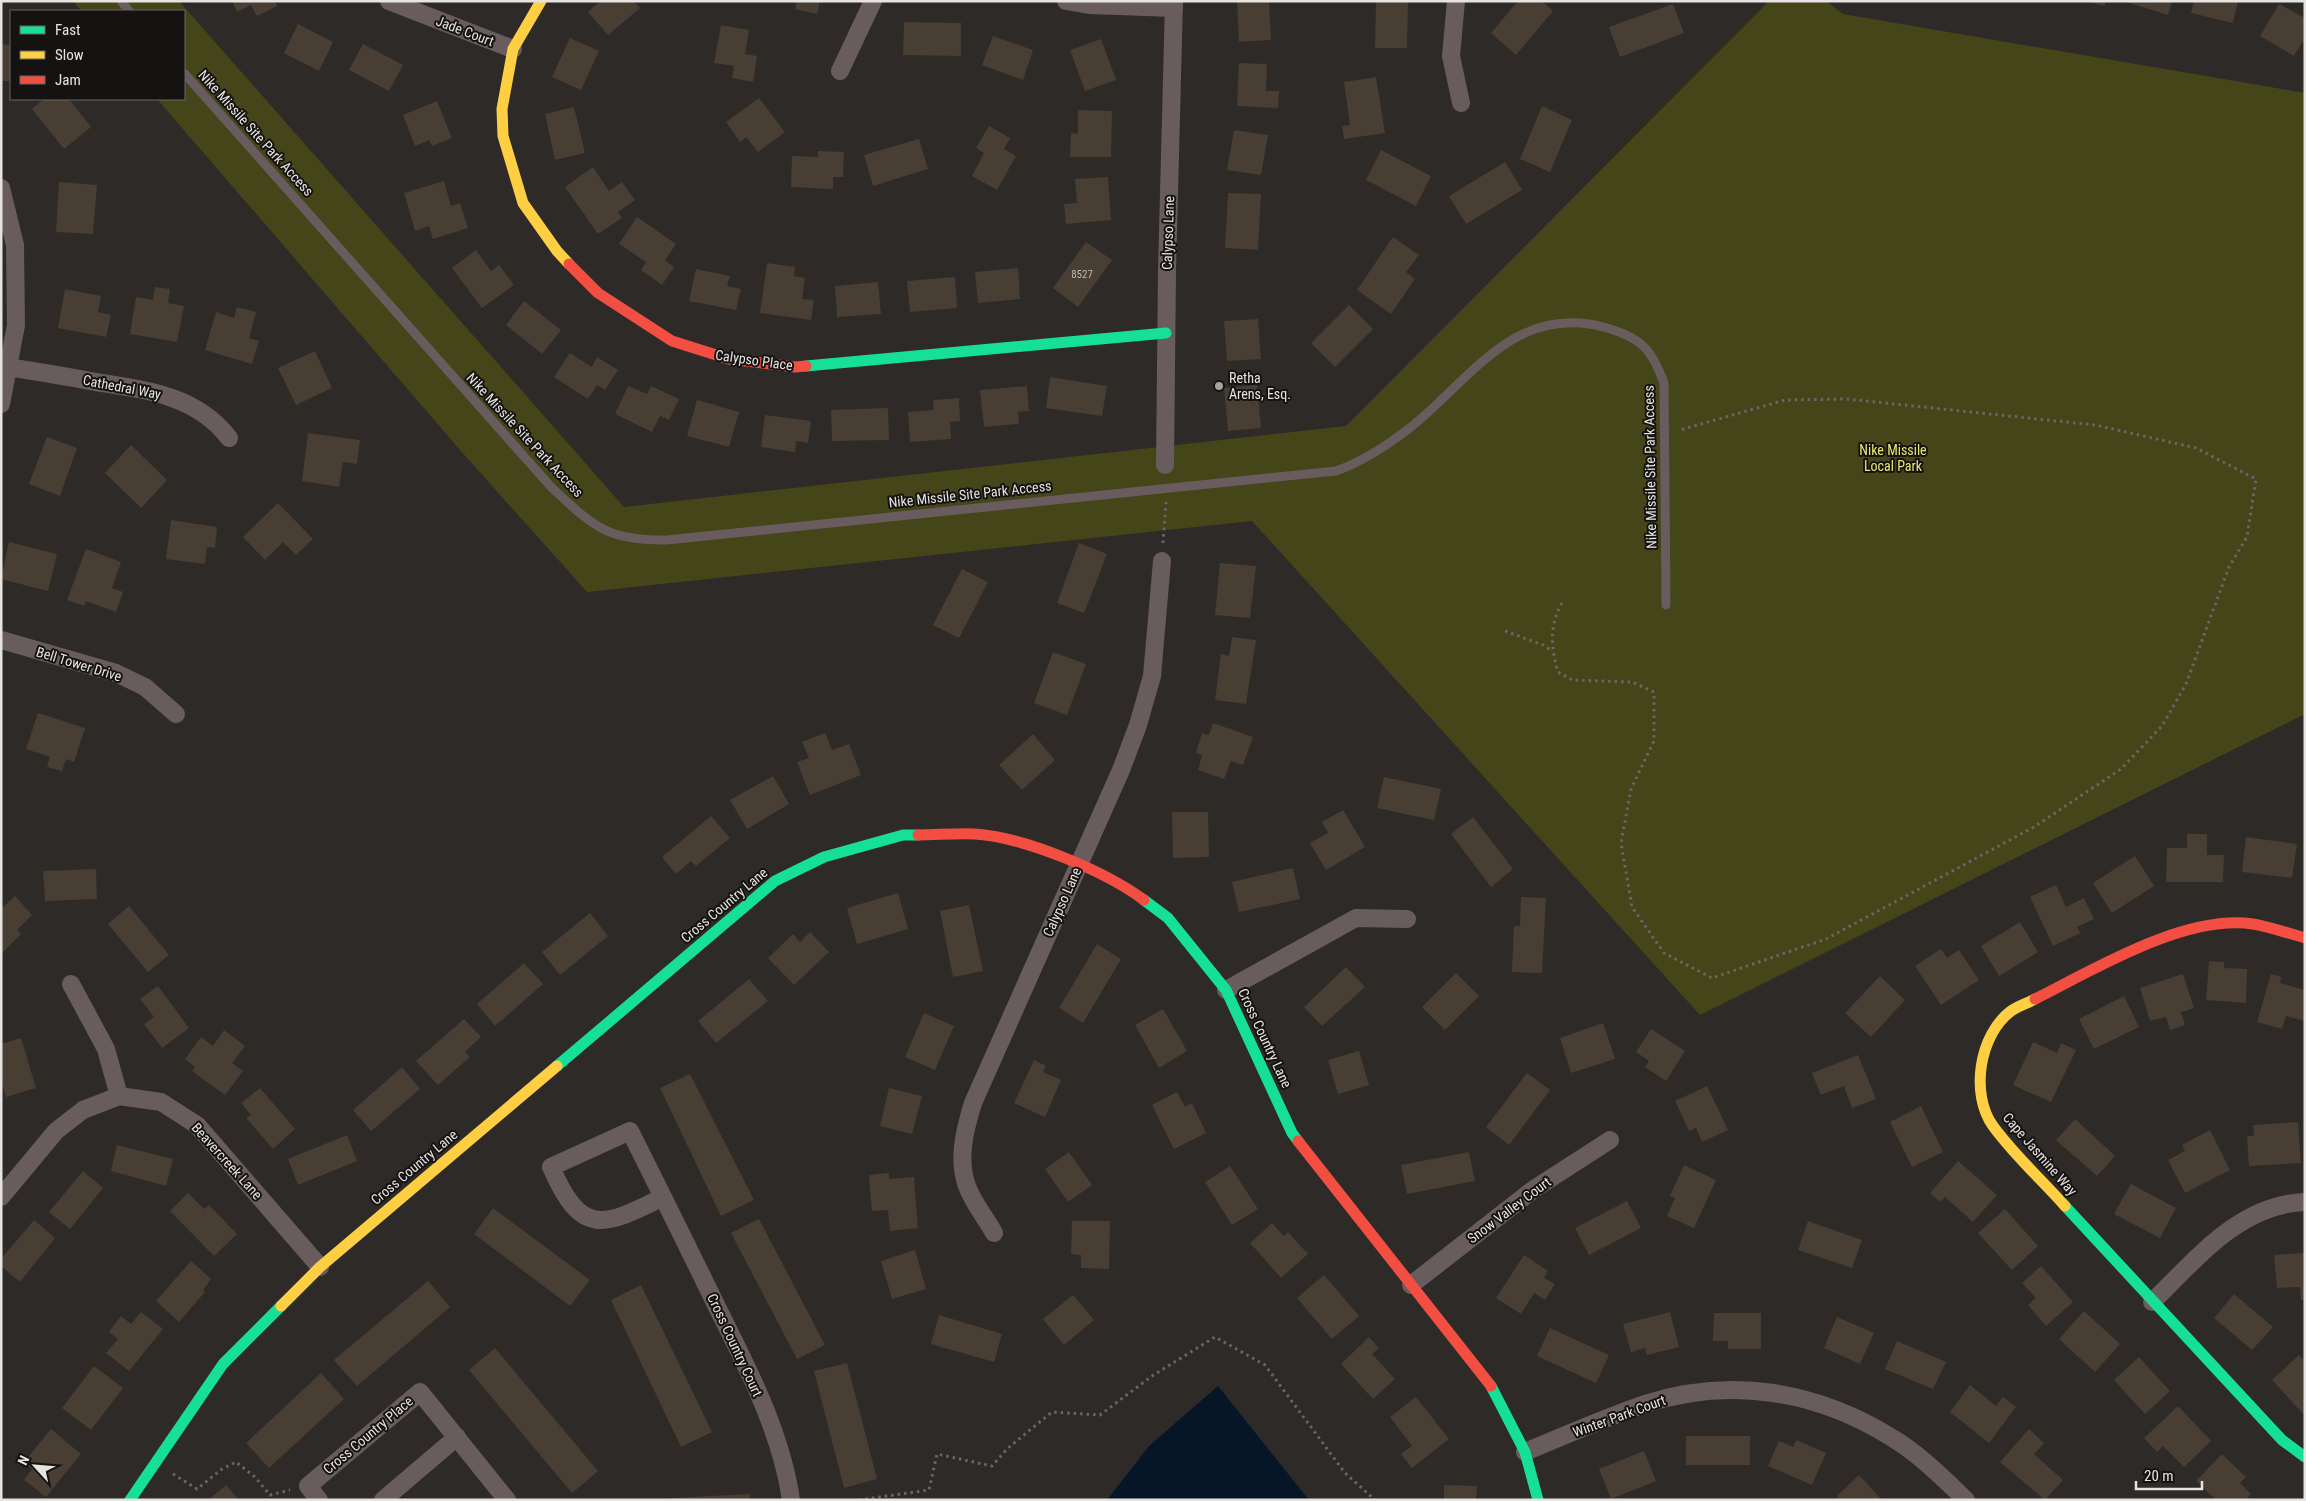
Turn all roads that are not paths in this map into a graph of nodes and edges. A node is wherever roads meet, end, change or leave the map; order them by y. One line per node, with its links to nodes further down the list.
1 (388, 1): 7 (street, Jade Court)
2 (541, 1): 7 (street, Calypso Place)
3 (873, 1): 8 (street)
4 (1066, 1): 6 (street)
5 (1456, 1): 10 (street)
6 (1174, 4): 12 (street, Calypso Lane)
7 (513, 49): 12 (street, Calypso Place)
8 (840, 71)
9 (185, 74): 18 (lane, Nike Missile Site Park Access)
10 (1461, 103)
11 (1, 188): 13 (street)
12 (1166, 334): 16 (street, Calypso Lane)
13 (5, 366): 14 (street); 15 (street, Cathedral Way)
14 (1, 404)
15 (228, 438)
16 (1164, 466)
17 (1162, 561): 21 (street, Calypso Lane)
18 (1666, 605)
19 (1, 640): 20 (street, Bell Tower Drive)
20 (176, 714)
21 (1078, 866): 25 (street, Cross Country Lane); 31 (street, Calypso Lane); 32 (street, Cross Country Lane)
22 (1407, 919): 25 (street)
23 (2305, 938): 34 (street, Cape Jasmine Way)
24 (71, 984): 26 (street)
25 (1226, 990): 33 (street, Cross Country Lane)
26 (118, 1096): 28 (street); 32 (street, Beavercreek Lane)
27 (1610, 1140): 33 (street, Snow Valley Court)
28 (1, 1197)
29 (663, 1197): 29 (street, Cross Country Court); 43 (street, Cross Country Court)
30 (2305, 1202): 34 (street)
31 (994, 1233)
32 (320, 1267): 39 (street, Cross Country Lane)
33 (1411, 1285): 36 (street, Cross Country Lane)
34 (2152, 1302): 37 (street, Cape Jasmine Way)
35 (457, 1437): 40 (street, Cross Country Place); 41 (street); 42 (street, Cross Country Place)
36 (1525, 1452): 38 (street, Winter Park Court); 44 (street, Cross Country Lane)
37 (2305, 1457)
38 (1961, 1497)
39 (130, 1500)
40 (319, 1500)
41 (383, 1500)
42 (507, 1500)
43 (791, 1500)
44 (1538, 1500)

